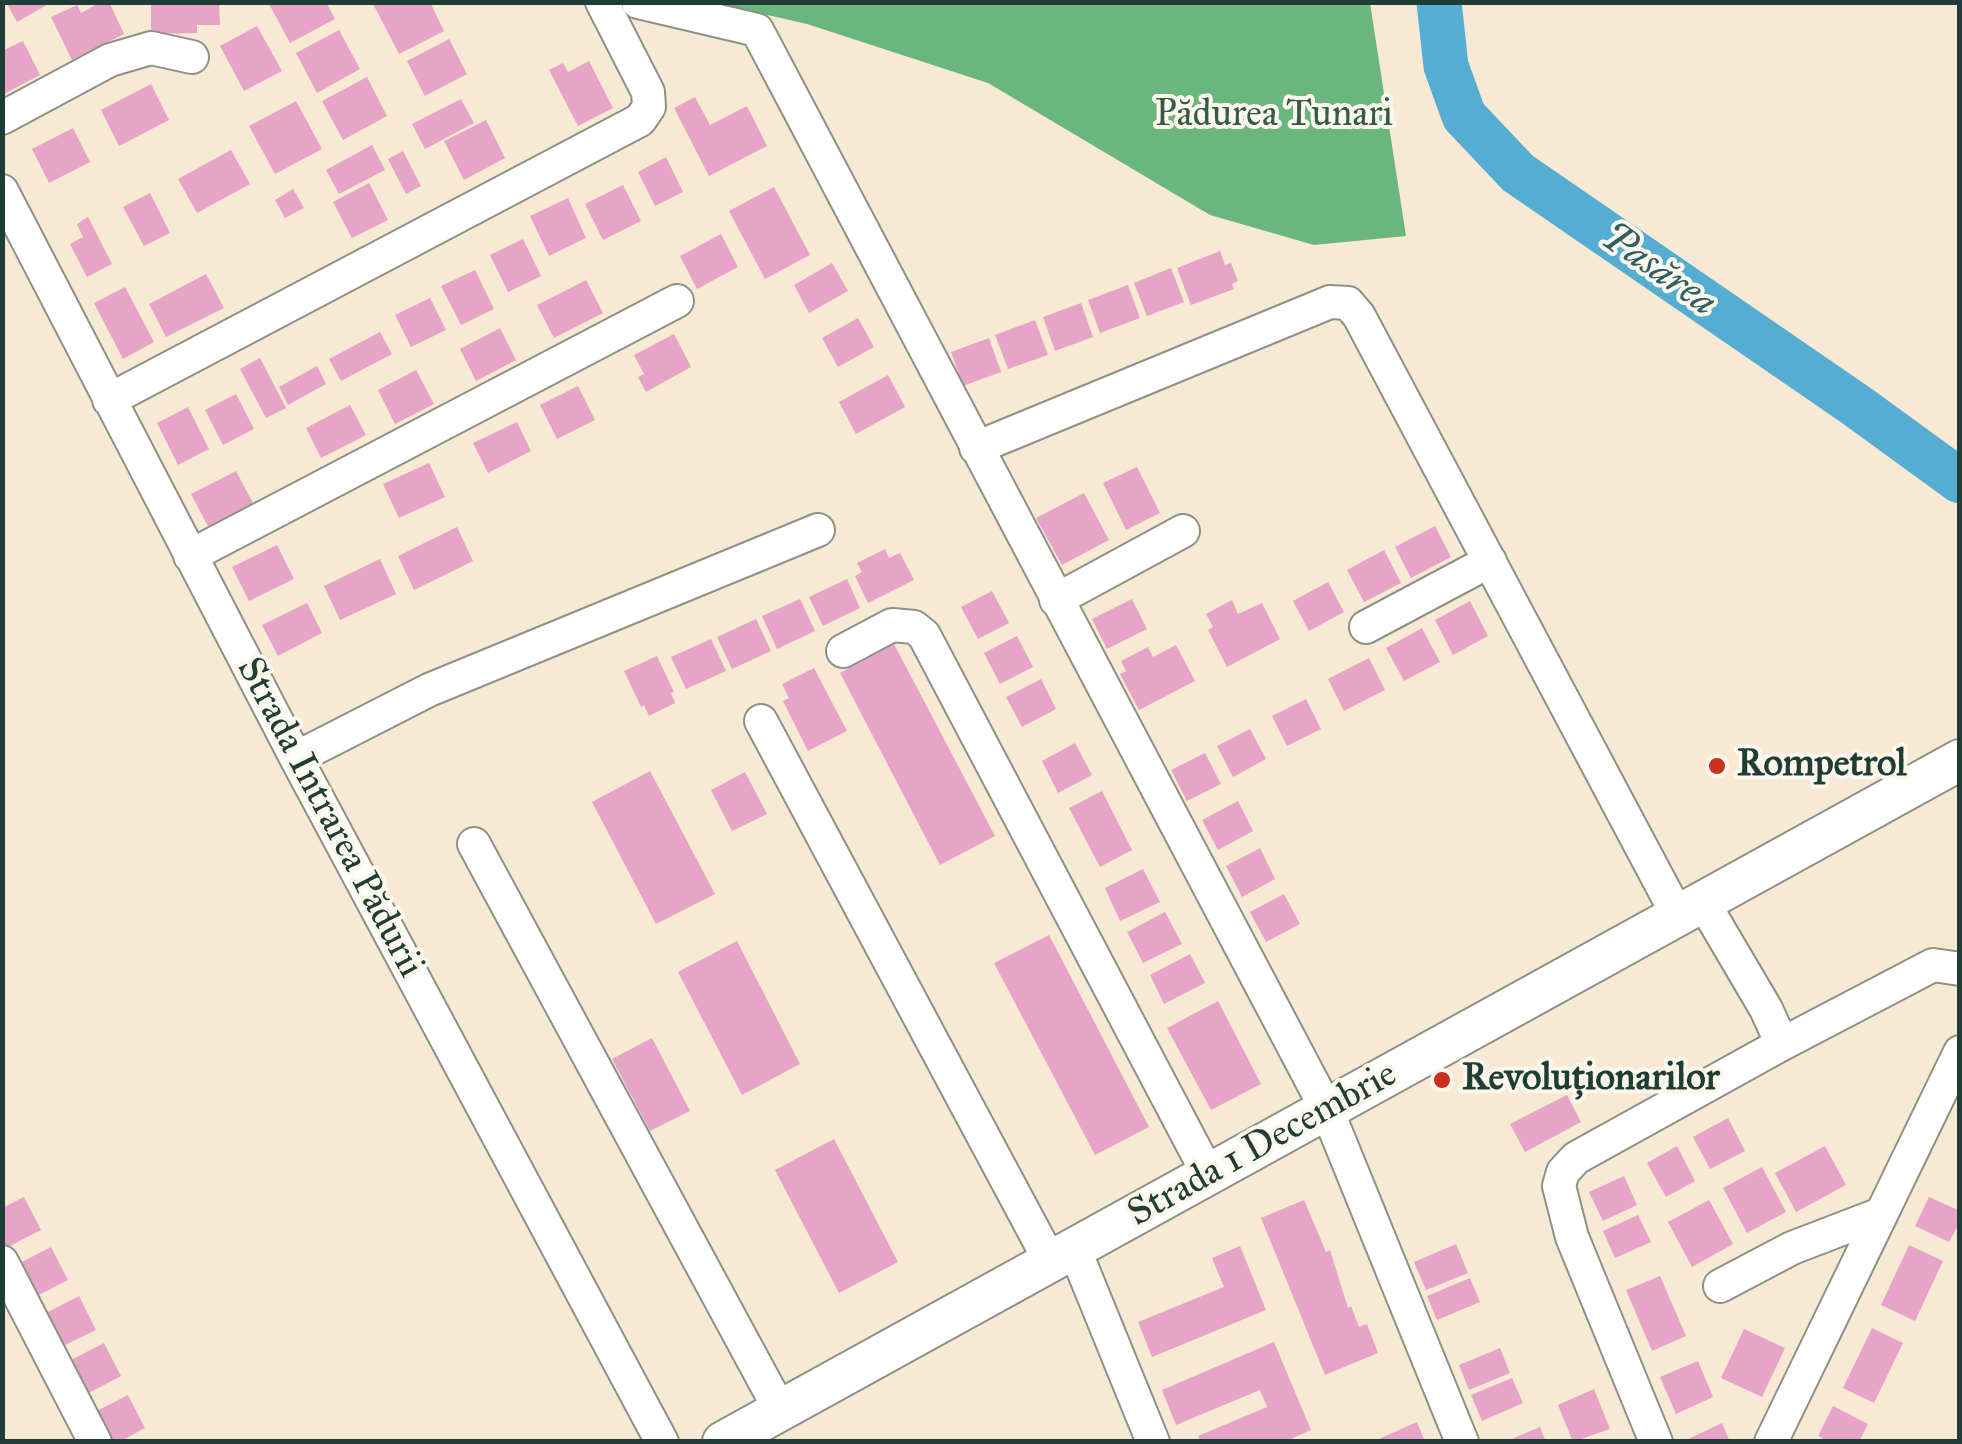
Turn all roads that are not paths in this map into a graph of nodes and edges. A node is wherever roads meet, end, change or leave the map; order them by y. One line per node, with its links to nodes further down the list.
1 (602, 2): 7 (street)
2 (638, 2): 8 (street)
3 (192, 57): 4 (street)
4 (2, 118)
5 (2, 191): 7 (street, Strada Intrarea Pădurii)
6 (677, 301): 11 (street)
7 (109, 400): 11 (street, Strada Intrarea Pădurii)
8 (976, 448): 12 (street); 13 (street)
9 (818, 530): 17 (street)
10 (1183, 531): 13 (street)
11 (190, 556): 17 (street, Strada Intrarea Pădurii)
12 (1490, 561): 14 (street); 20 (street)
13 (1056, 600): 24 (street)
14 (1366, 628)
15 (844, 651): 25 (street)
16 (761, 721): 27 (street)
17 (296, 758): 32 (street, Strada Intrarea Pădurii)
18 (1960, 760): 20 (main road, Strada 1 Decembrie)
19 (474, 844): 30 (street)
20 (1691, 909): 22 (street); 24 (main road, Strada 1 Decembrie)
21 (1960, 968): 22 (street)
22 (1782, 1044): 36 (street)
23 (1960, 1052): 26 (street)
24 (1326, 1110): 25 (main road, Strada 1 Decembrie); 35 (street)
25 (1208, 1174): 27 (main road, Strada 1 Decembrie)
26 (1878, 1214): 29 (street); 37 (street)
27 (1062, 1254): 30 (main road, Strada 1 Decembrie); 34 (street)
28 (2, 1262): 31 (street)
29 (1720, 1286)
30 (772, 1424): 33 (main road, Strada 1 Decembrie)
31 (96, 1442)
32 (662, 1442)
33 (724, 1442)
34 (1153, 1442)
35 (1462, 1442)
36 (1656, 1442)
37 (1771, 1442)

